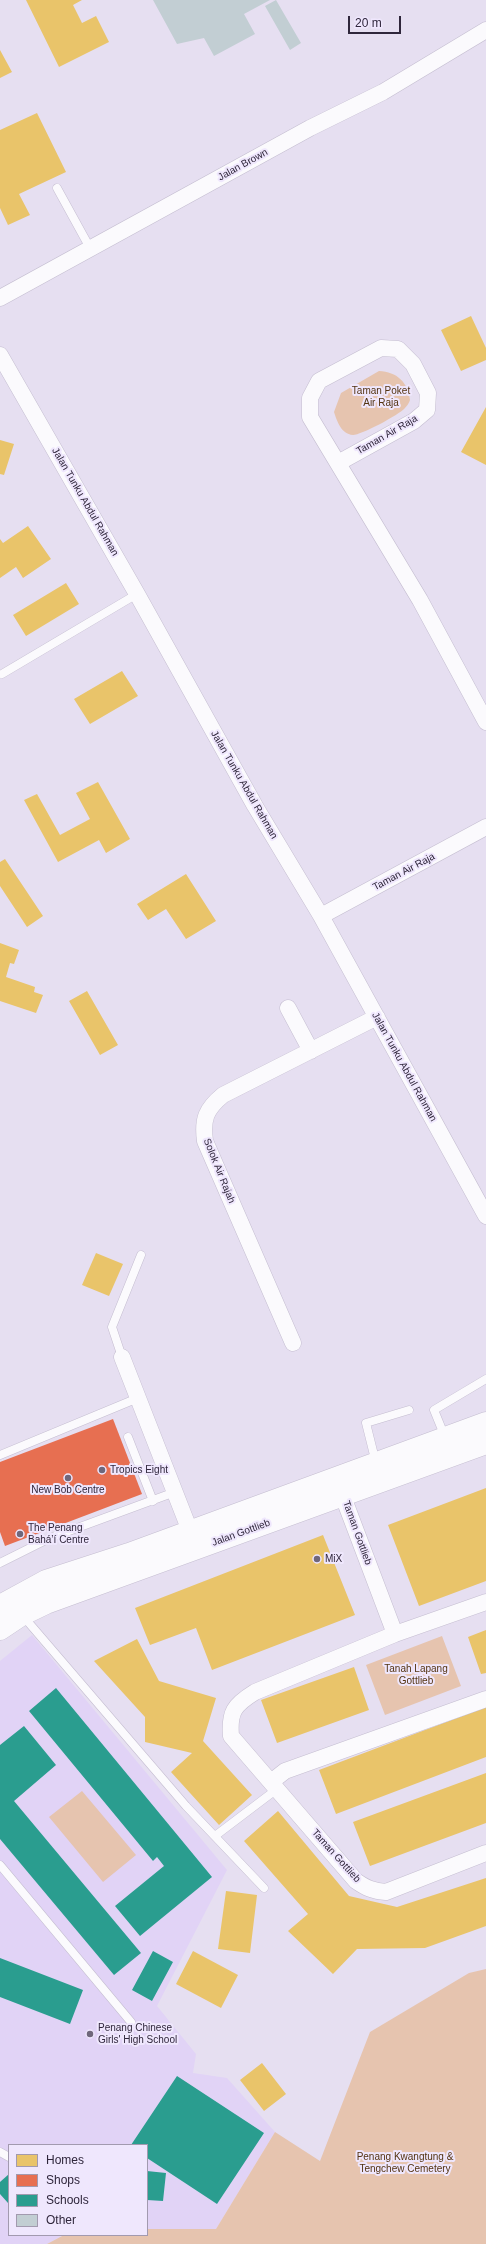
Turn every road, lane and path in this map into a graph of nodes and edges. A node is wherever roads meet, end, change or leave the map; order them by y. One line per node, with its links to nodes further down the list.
1 (486, 30): 3 (street, Jalan Brown)
2 (57, 188): 3 (lane)
3 (90, 248): 4 (street, Jalan Brown)
4 (0, 298)
5 (0, 355): 7 (street, Jalan Tunku Abdul Rahman)
6 (338, 463): 6 (street, Taman Air Raja); 9 (street, Taman Air Raja)
7 (137, 594): 8 (lane); 11 (street, Jalan Tunku Abdul Rahman)
8 (2, 674)
9 (486, 722)
10 (486, 827): 11 (street, Taman Air Raja)
11 (321, 916): 13 (street, Jalan Tunku Abdul Rahman)
12 (288, 1008): 14 (street)
13 (377, 1017): 14 (street, Solok Air Rajah); 15 (street, Jalan Tunku Abdul Rahman)
14 (311, 1052): 17 (street, Solok Air Rajah)
15 (486, 1216)
16 (141, 1255): 18 (lane)
17 (293, 1343)
18 (122, 1357): 20 (street)
19 (486, 1379): 24 (lane)
20 (138, 1398): 26 (lane); 29 (street)
21 (409, 1410): 27 (lane)
22 (486, 1423): 24 (main road, Jalan Gottlieb)
23 (128, 1437): 30 (lane)
24 (445, 1437): 27 (main road, Jalan Gottlieb)
25 (486, 1443): 28 (main road, Jalan Gottlieb)
26 (0, 1455)
27 (376, 1462): 28 (main road, Jalan Gottlieb)
28 (339, 1487): 31 (main road, Jalan Gottlieb); 36 (street, Taman Gottlieb)
29 (175, 1492): 30 (lane); 31 (street)
30 (153, 1500): 32 (lane)
31 (193, 1540): 34 (main road, Jalan Gottlieb)
32 (1, 1560)
33 (486, 1602): 36 (street, Taman Gottlieb)
34 (11, 1606): 35 (main road, Jalan Gottlieb); 39 (lane)
35 (0, 1629)
36 (395, 1634): 38 (street, Taman Gottlieb)
37 (486, 1700): 38 (street)
38 (274, 1786): 39 (lane); 40 (street, Taman Gottlieb)
39 (214, 1836): 42 (lane)
40 (486, 1853)
41 (0, 1865): 43 (lane)
42 (264, 1888)
43 (131, 2022)

